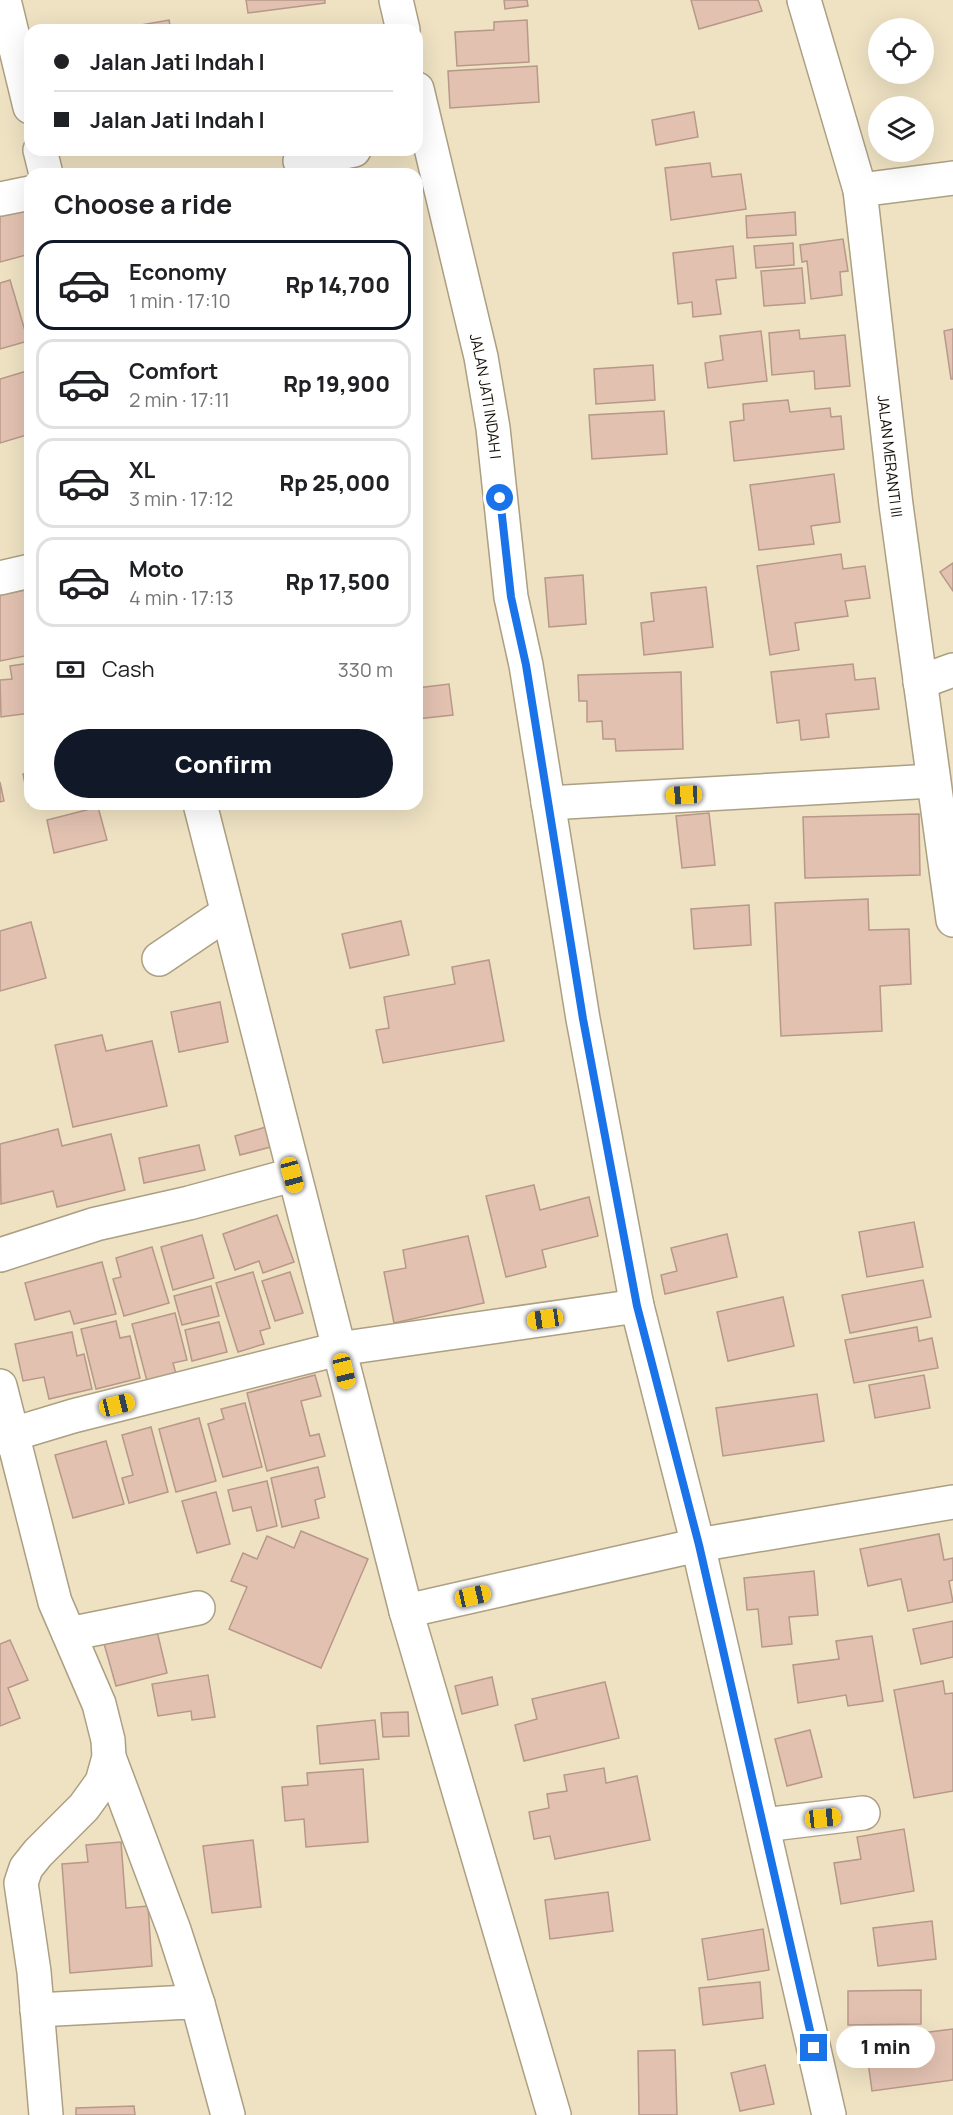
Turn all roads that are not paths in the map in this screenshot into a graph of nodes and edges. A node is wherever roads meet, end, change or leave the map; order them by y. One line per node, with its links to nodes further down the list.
1 (396, 0): 4 (street)
2 (804, 0): 10 (street, JALAN MERANTI III)
3 (14, 3): 5 (street)
4 (402, 24)
5 (24, 68)
6 (423, 136): 18 (street, JALAN JATI INDAH I)
7 (325, 156): 8 (street)
8 (300, 161)
9 (953, 178): 10 (street)
10 (860, 190): 16 (street, JALAN MERANTI III)
11 (24, 194): 12 (street)
12 (0, 199)
13 (24, 572): 14 (street)
14 (0, 578)
15 (953, 670): 16 (street)
16 (920, 682): 17 (street, JALAN MERANTI III)
17 (933, 781): 18 (street); 21 (street, JALAN MERANTI III)
18 (548, 803): 25 (street, JALAN JATI INDAH I)
19 (201, 810): 20 (street)
20 (227, 913): 22 (street); 23 (street)
21 (953, 920)
22 (159, 959)
23 (292, 1175): 24 (street); 26 (street)
24 (0, 1254)
25 (637, 1306): 26 (street); 30 (street, JALAN JATI INDAH I)
26 (338, 1349): 28 (street); 32 (street)
27 (0, 1386): 28 (street)
28 (6, 1436): 33 (street)
29 (953, 1502): 30 (street)
30 (699, 1545): 32 (street); 36 (street, JALAN JATI INDAH I)
31 (198, 1608): 33 (street)
32 (406, 1611): 41 (street)
33 (69, 1634): 34 (street)
34 (109, 1757): 37 (street); 38 (street)
35 (863, 1813): 36 (street)
36 (764, 1825): 42 (street, JALAN JATI INDAH I)
37 (198, 2004): 38 (street); 40 (street)
38 (37, 2010): 39 (street)
39 (46, 2115)
40 (228, 2115)
41 (554, 2115)
42 (829, 2115)

